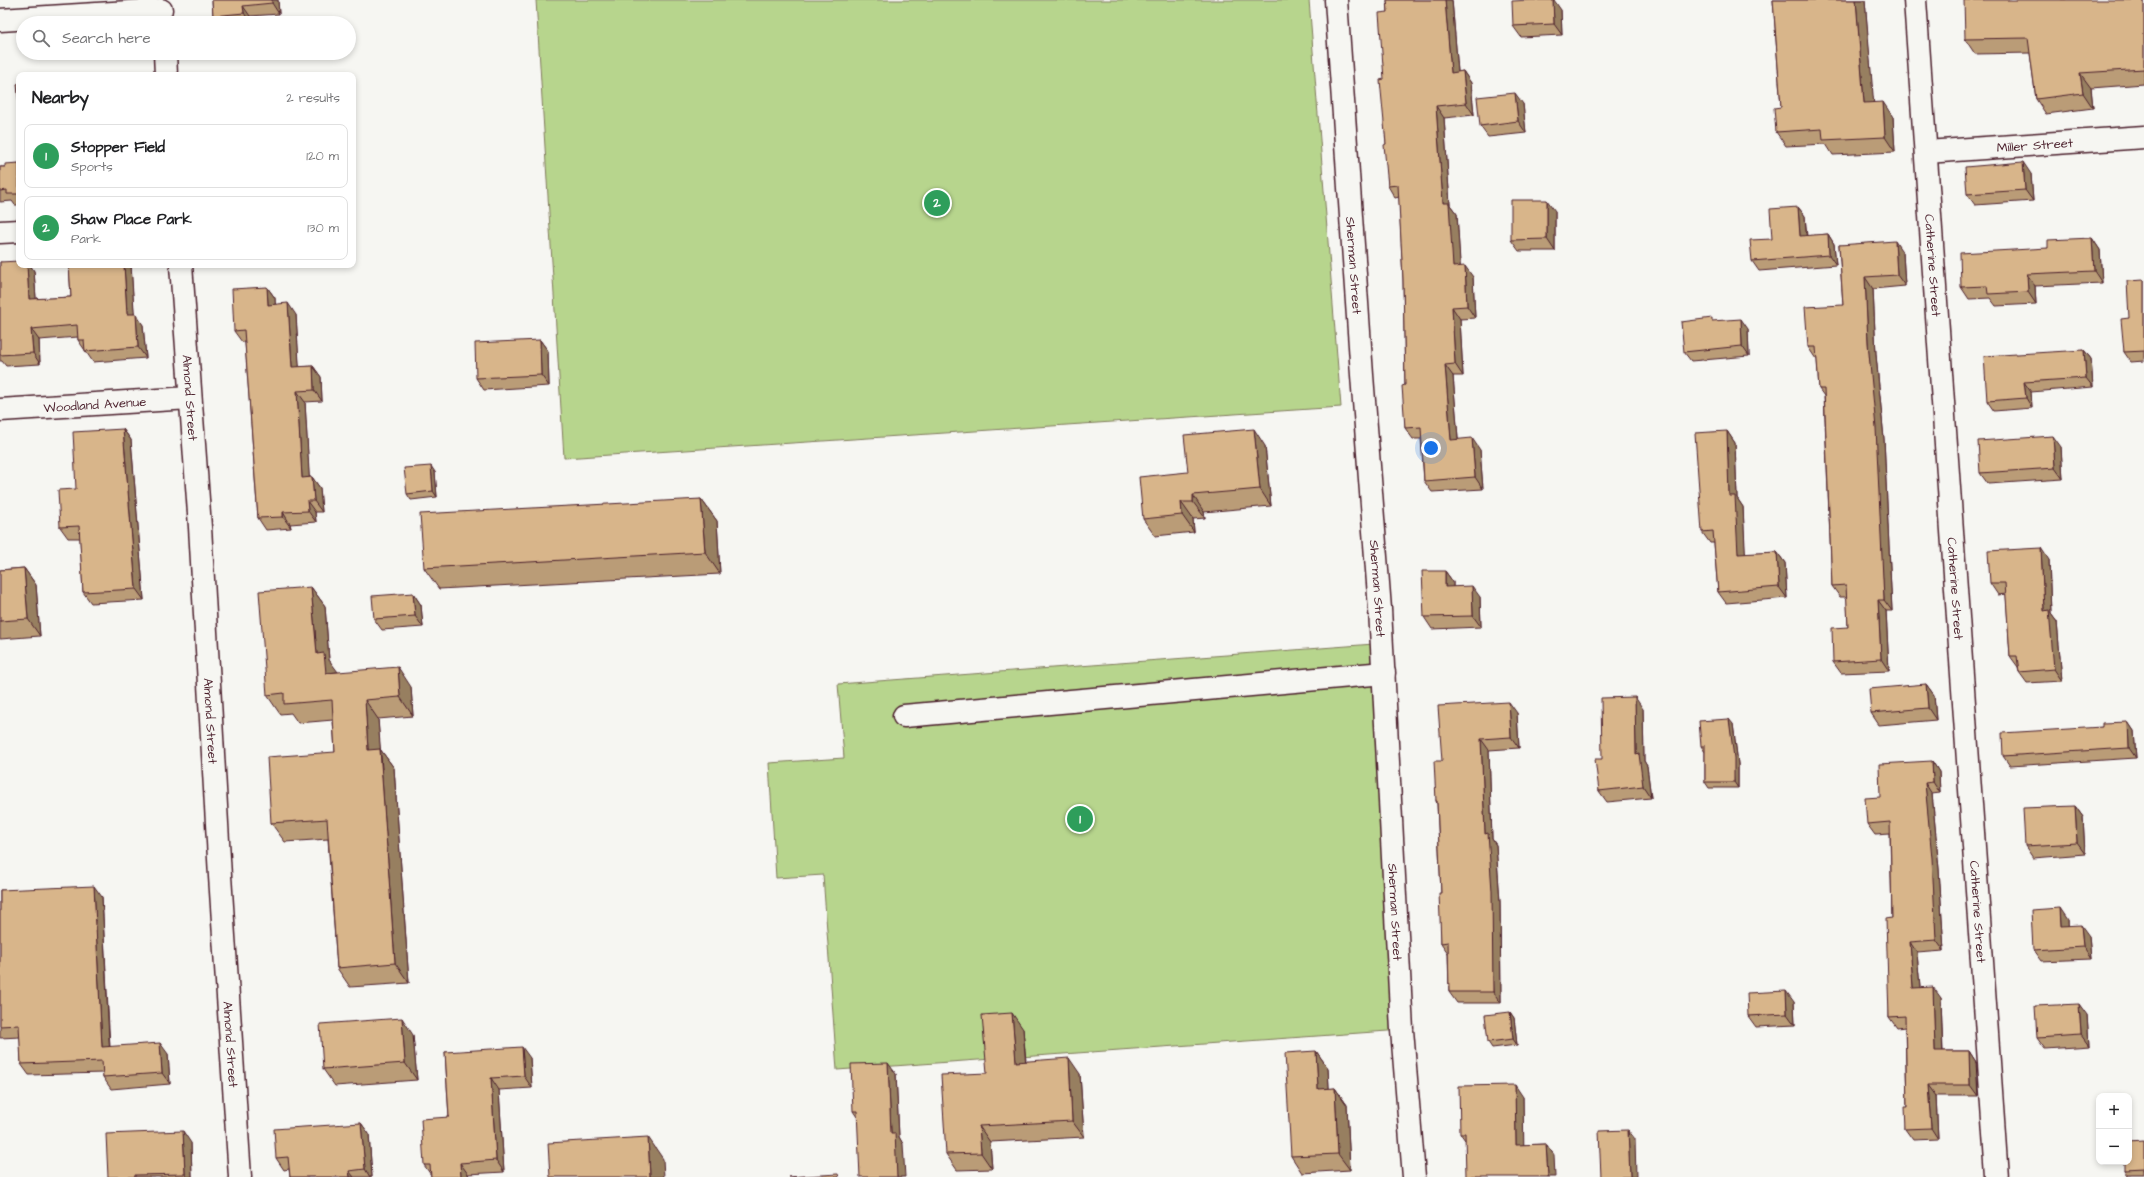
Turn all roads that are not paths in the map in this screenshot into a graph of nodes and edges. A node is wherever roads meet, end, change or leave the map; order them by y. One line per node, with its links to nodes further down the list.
1 (1336, 0): 16 (street, Sherman Street)
2 (1915, 0): 10 (street, Catherine Street)
3 (162, 11): 4 (street)
4 (72, 16)
5 (16, 19): 6 (street)
6 (0, 20)
7 (165, 60): 8 (street)
8 (166, 72)
9 (2144, 137): 10 (street, Miller Street)
10 (1926, 152): 20 (street, Catherine Street)
11 (16, 231): 12 (street)
12 (0, 232)
13 (181, 268): 14 (street, Almond Street)
14 (190, 398): 15 (street, Woodland Avenue); 18 (street, Almond Street)
15 (0, 410)
16 (1384, 673): 17 (street); 19 (street, Sherman Street)
17 (904, 716)
18 (240, 1177)
19 (1414, 1177)
20 (1997, 1177)

